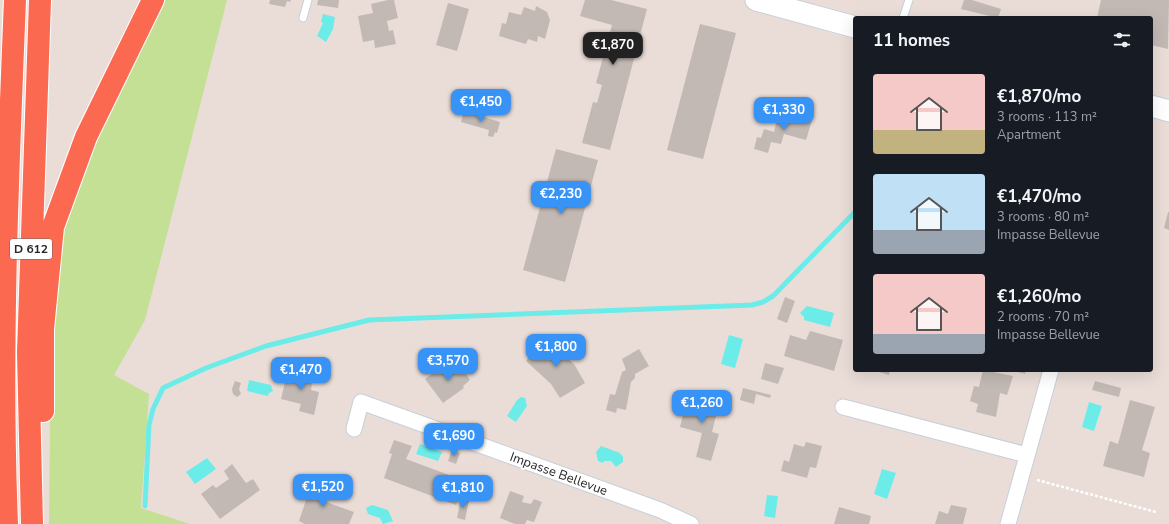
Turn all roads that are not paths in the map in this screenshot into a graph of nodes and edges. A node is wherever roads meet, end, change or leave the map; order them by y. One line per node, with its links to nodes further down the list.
1 (15, 0): 15 (highway, D 612)
2 (40, 0): 17 (highway, D 612)
3 (153, 0): 17 (highway)
4 (308, 0): 8 (lane)
5 (756, 0): 9 (main road)
6 (909, 0): 7 (lane)
7 (904, 16)
8 (303, 18)
9 (853, 26)
10 (1153, 107): 11 (main road)
11 (1169, 111)
12 (1050, 372): 16 (street)
13 (843, 407): 16 (street)
14 (354, 429): 20 (street, Impasse Bellevue)
15 (2, 439): 18 (highway, D 612)
16 (1027, 455): 21 (street)
17 (29, 458): 19 (highway, D 612)
18 (7, 524)
19 (32, 524)
20 (691, 524)
21 (1008, 524)

